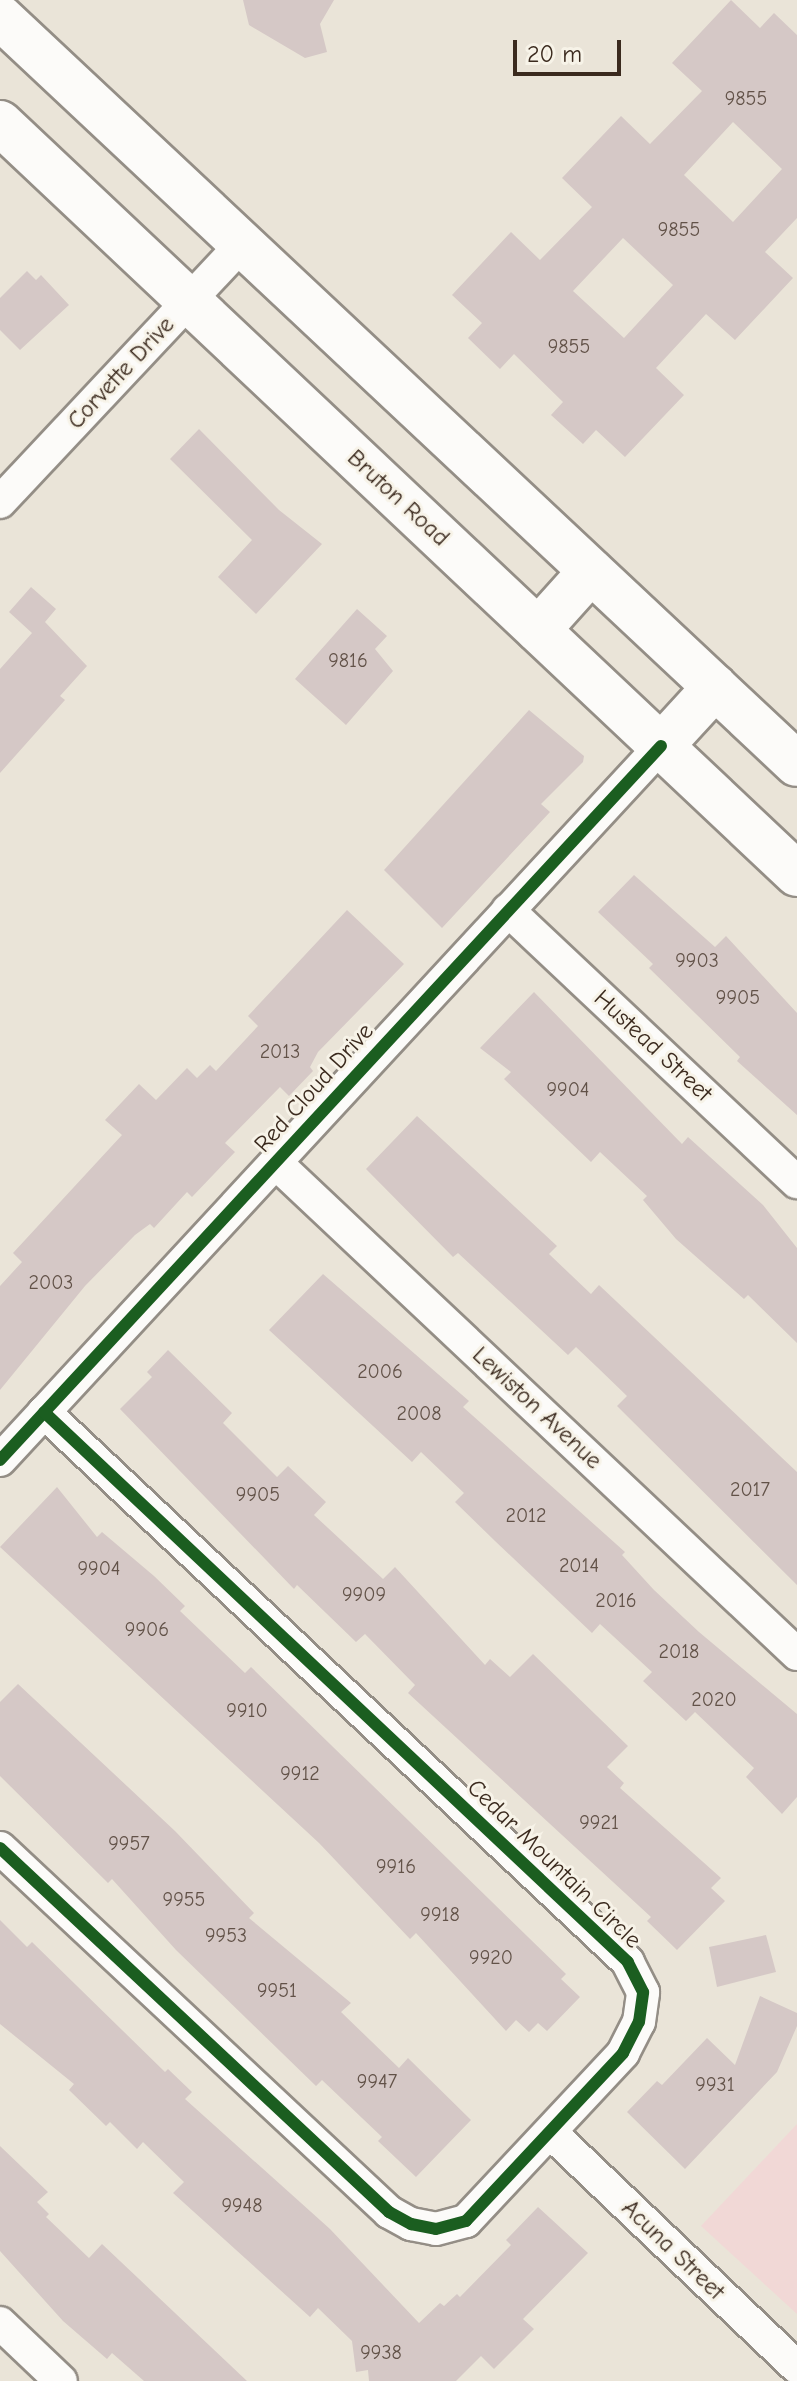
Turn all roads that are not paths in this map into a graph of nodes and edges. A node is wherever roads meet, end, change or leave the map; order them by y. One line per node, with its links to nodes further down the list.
1 (0, 17): 3 (main road)
2 (0, 123): 4 (main road, Bruton Road)
3 (242, 244): 4 (street, Corvette Drive); 6 (main road)
4 (189, 301): 5 (street, Corvette Drive); 7 (main road, Bruton Road)
5 (0, 502)
6 (591, 571): 7 (main road); 8 (main road)
7 (538, 630): 9 (main road, Bruton Road)
8 (715, 687): 9 (main road); 10 (main road)
9 (661, 746): 11 (main road, Bruton Road); 12 (street, Red Cloud Drive)
10 (797, 764)
11 (797, 874)
12 (508, 910): 13 (street, Red Cloud Drive); 14 (street, Hustead Street)
13 (276, 1163): 15 (street, Red Cloud Drive); 17 (street, Lewiston Avenue)
14 (797, 1182)
15 (44, 1412): 16 (street, Red Cloud Drive); 19 (street, Cedar Mountain Circle)
16 (0, 1460)
17 (797, 1654)
18 (0, 1848): 19 (street, Cedar Mountain Circle)
19 (550, 2132): 21 (street, Acuna Street)
20 (0, 2323): 22 (street)
21 (797, 2367)
22 (61, 2381)

